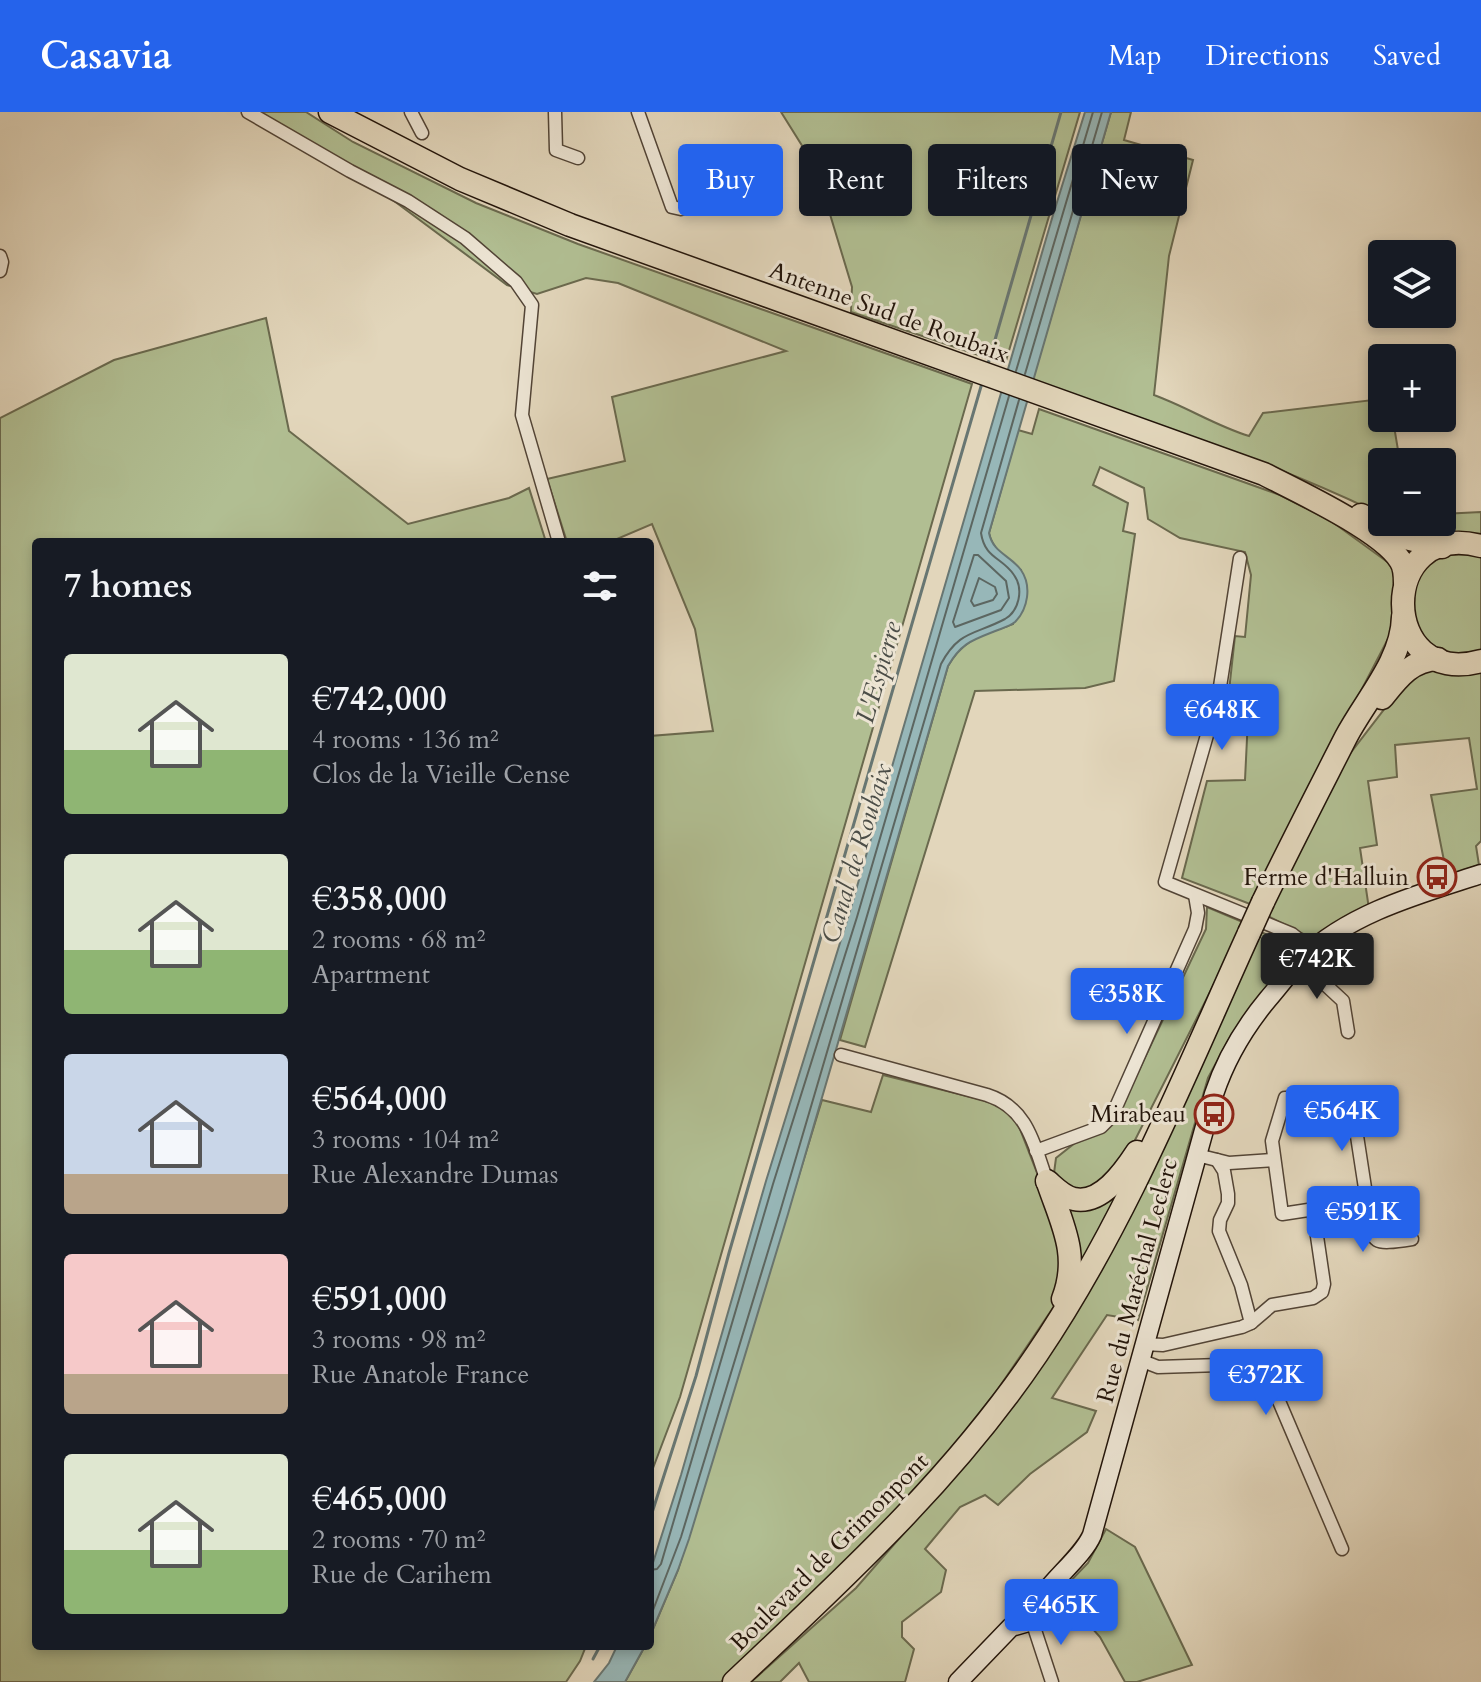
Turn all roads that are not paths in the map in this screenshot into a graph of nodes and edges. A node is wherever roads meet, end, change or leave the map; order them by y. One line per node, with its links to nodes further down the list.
1 (248, 112): 12 (street)
2 (330, 112): 11 (highway, Antenne Sud de Roubaix)
3 (411, 112): 6 (street)
4 (555, 112): 7 (street)
5 (638, 112): 8 (street)
6 (422, 133)
7 (578, 158)
8 (678, 208)
9 (0, 256): 10 (street)
10 (0, 271)
11 (1264, 474): 14 (highway); 16 (highway, Antenne Sud de Roubaix)
12 (558, 538)
13 (1481, 546): 14 (highway)
14 (1442, 547): 16 (highway)
15 (1240, 558): 22 (street)
16 (1405, 583): 17 (highway)
17 (1403, 617): 18 (highway); 20 (highway)
18 (1438, 659): 19 (highway); 20 (highway)
19 (1480, 661)
20 (1334, 763): 26 (highway, bridge)
21 (1481, 874): 23 (street, Rue du Maréchal Leclerc)
22 (1195, 895): 23 (street); 27 (street)
23 (1306, 956): 24 (street); 28 (street, Rue du Maréchal Leclerc)
24 (1348, 1032)
25 (841, 1055): 27 (street)
26 (1193, 1056): 31 (highway); 36 (highway)
27 (1036, 1151): 31 (street)
28 (1197, 1155): 29 (street); 37 (street, Rue du Maréchal Leclerc)
29 (1217, 1160): 30 (street); 35 (street)
30 (1274, 1160): 32 (street); 33 (street)
31 (1047, 1181): 36 (highway)
32 (1367, 1201): 33 (street); 34 (street)
33 (1313, 1209): 35 (street)
34 (1412, 1239)
35 (1251, 1323): 37 (street)
36 (1049, 1335): 40 (highway, Boulevard de Grimonpont)
37 (1142, 1352): 38 (street); 39 (street, Rue du Maréchal Leclerc)
38 (1342, 1549)
39 (1032, 1621): 41 (street); 42 (street)
40 (734, 1682)
41 (958, 1682)
42 (1052, 1682)

